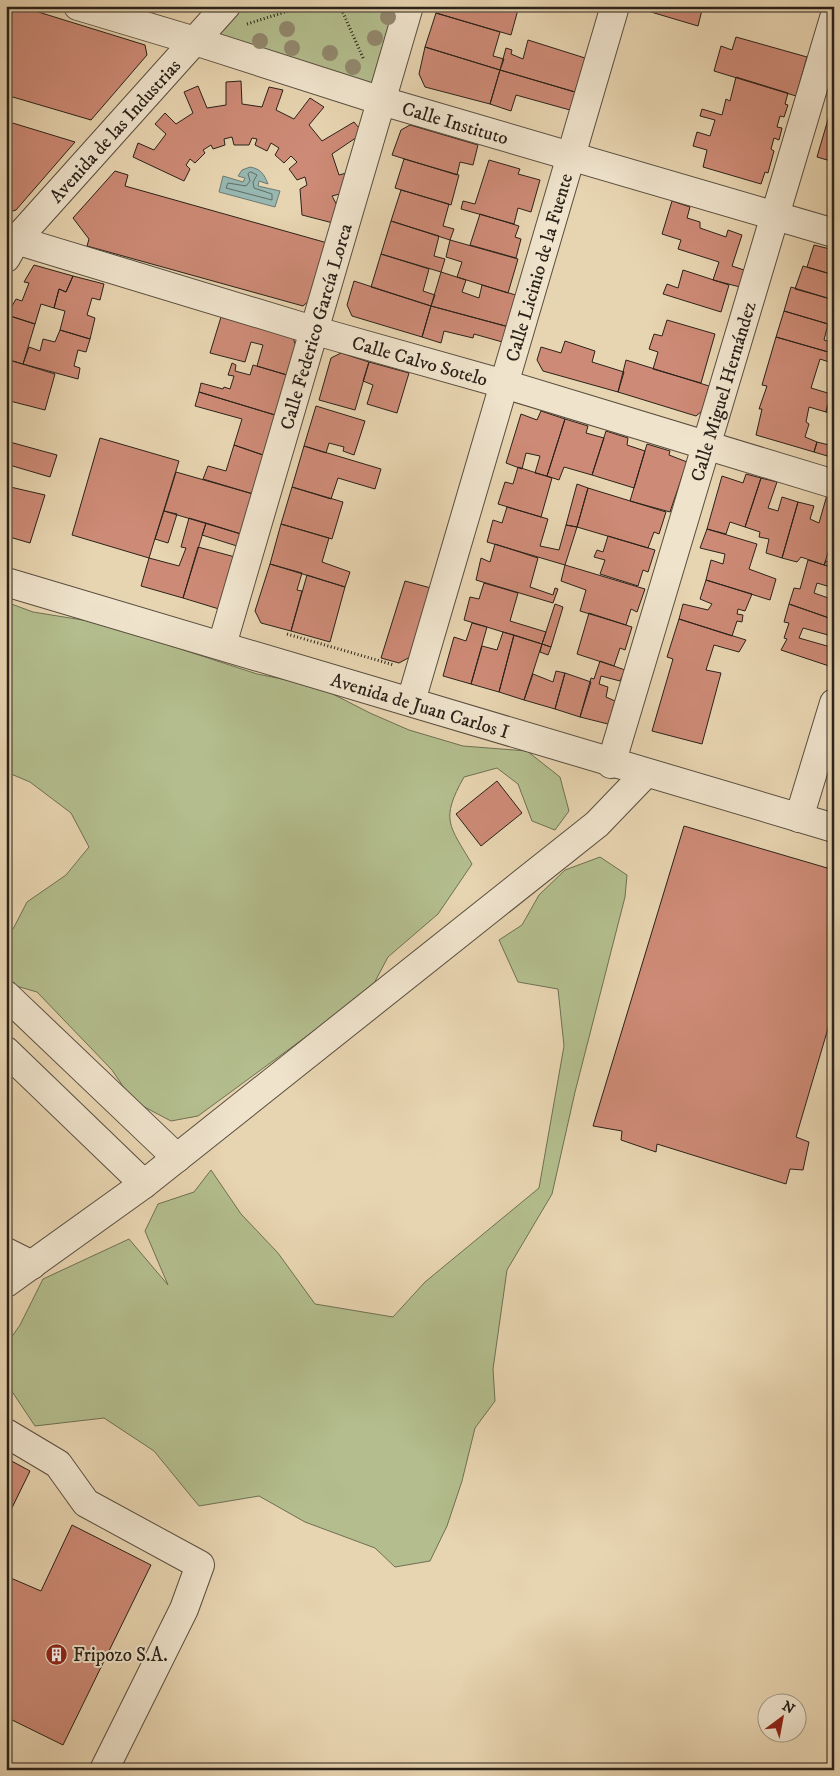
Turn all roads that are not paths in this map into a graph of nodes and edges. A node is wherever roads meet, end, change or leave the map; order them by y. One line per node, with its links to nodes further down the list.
1 (78, 6): 6 (street, Calle Instituto)
2 (226, 6): 6 (street, Avenida de las Industrias)
3 (410, 6): 7 (street, Calle Federico García Lorca)
4 (615, 6): 8 (street, Calle Licinio de la Fuente)
5 (834, 18): 9 (street, Calle Miguel Hernández)
6 (196, 41): 7 (street, Calle Instituto); 11 (street, Avenida de las Industrias)
7 (382, 101): 8 (street, Calle Instituto); 12 (street, Calle Federico García Lorca)
8 (572, 155): 9 (street, Calle Instituto); 13 (street, Calle Licinio de la Fuente)
9 (774, 216): 10 (street, Calle Instituto); 14 (street, Calle Miguel Hernández)
10 (834, 234)
11 (10, 245): 12 (street, Calle Calvo Sotelo)
12 (316, 331): 13 (street, Calle Calvo Sotelo); 17 (street, Calle Federico García Lorca)
13 (504, 384): 14 (street, Calle Calvo Sotelo); 18 (street, Calle Licinio de la Fuente)
14 (707, 444): 15 (street, Calle Calvo Sotelo); 20 (street, Calle Miguel Hernández)
15 (834, 484)
16 (6, 582): 17 (street, Avenida de Juan Carlos I)
17 (222, 645): 18 (street, Avenida de Juan Carlos I)
18 (411, 701): 20 (street, Avenida de Juan Carlos I)
19 (834, 703): 22 (street)
20 (611, 764): 21 (street, Avenida de Juan Carlos I)
21 (646, 773): 22 (street, Avenida de Juan Carlos I); 26 (street)
22 (799, 818): 23 (street, Avenida de Juan Carlos I)
23 (834, 828)
24 (6, 995): 26 (street)
25 (6, 1051): 27 (street)
26 (177, 1158): 27 (street)
27 (144, 1184): 29 (street)
28 (6, 1252): 29 (street)
29 (32, 1264): 30 (street)
30 (6, 1283)
31 (6, 1433): 32 (street)
32 (104, 1770)

